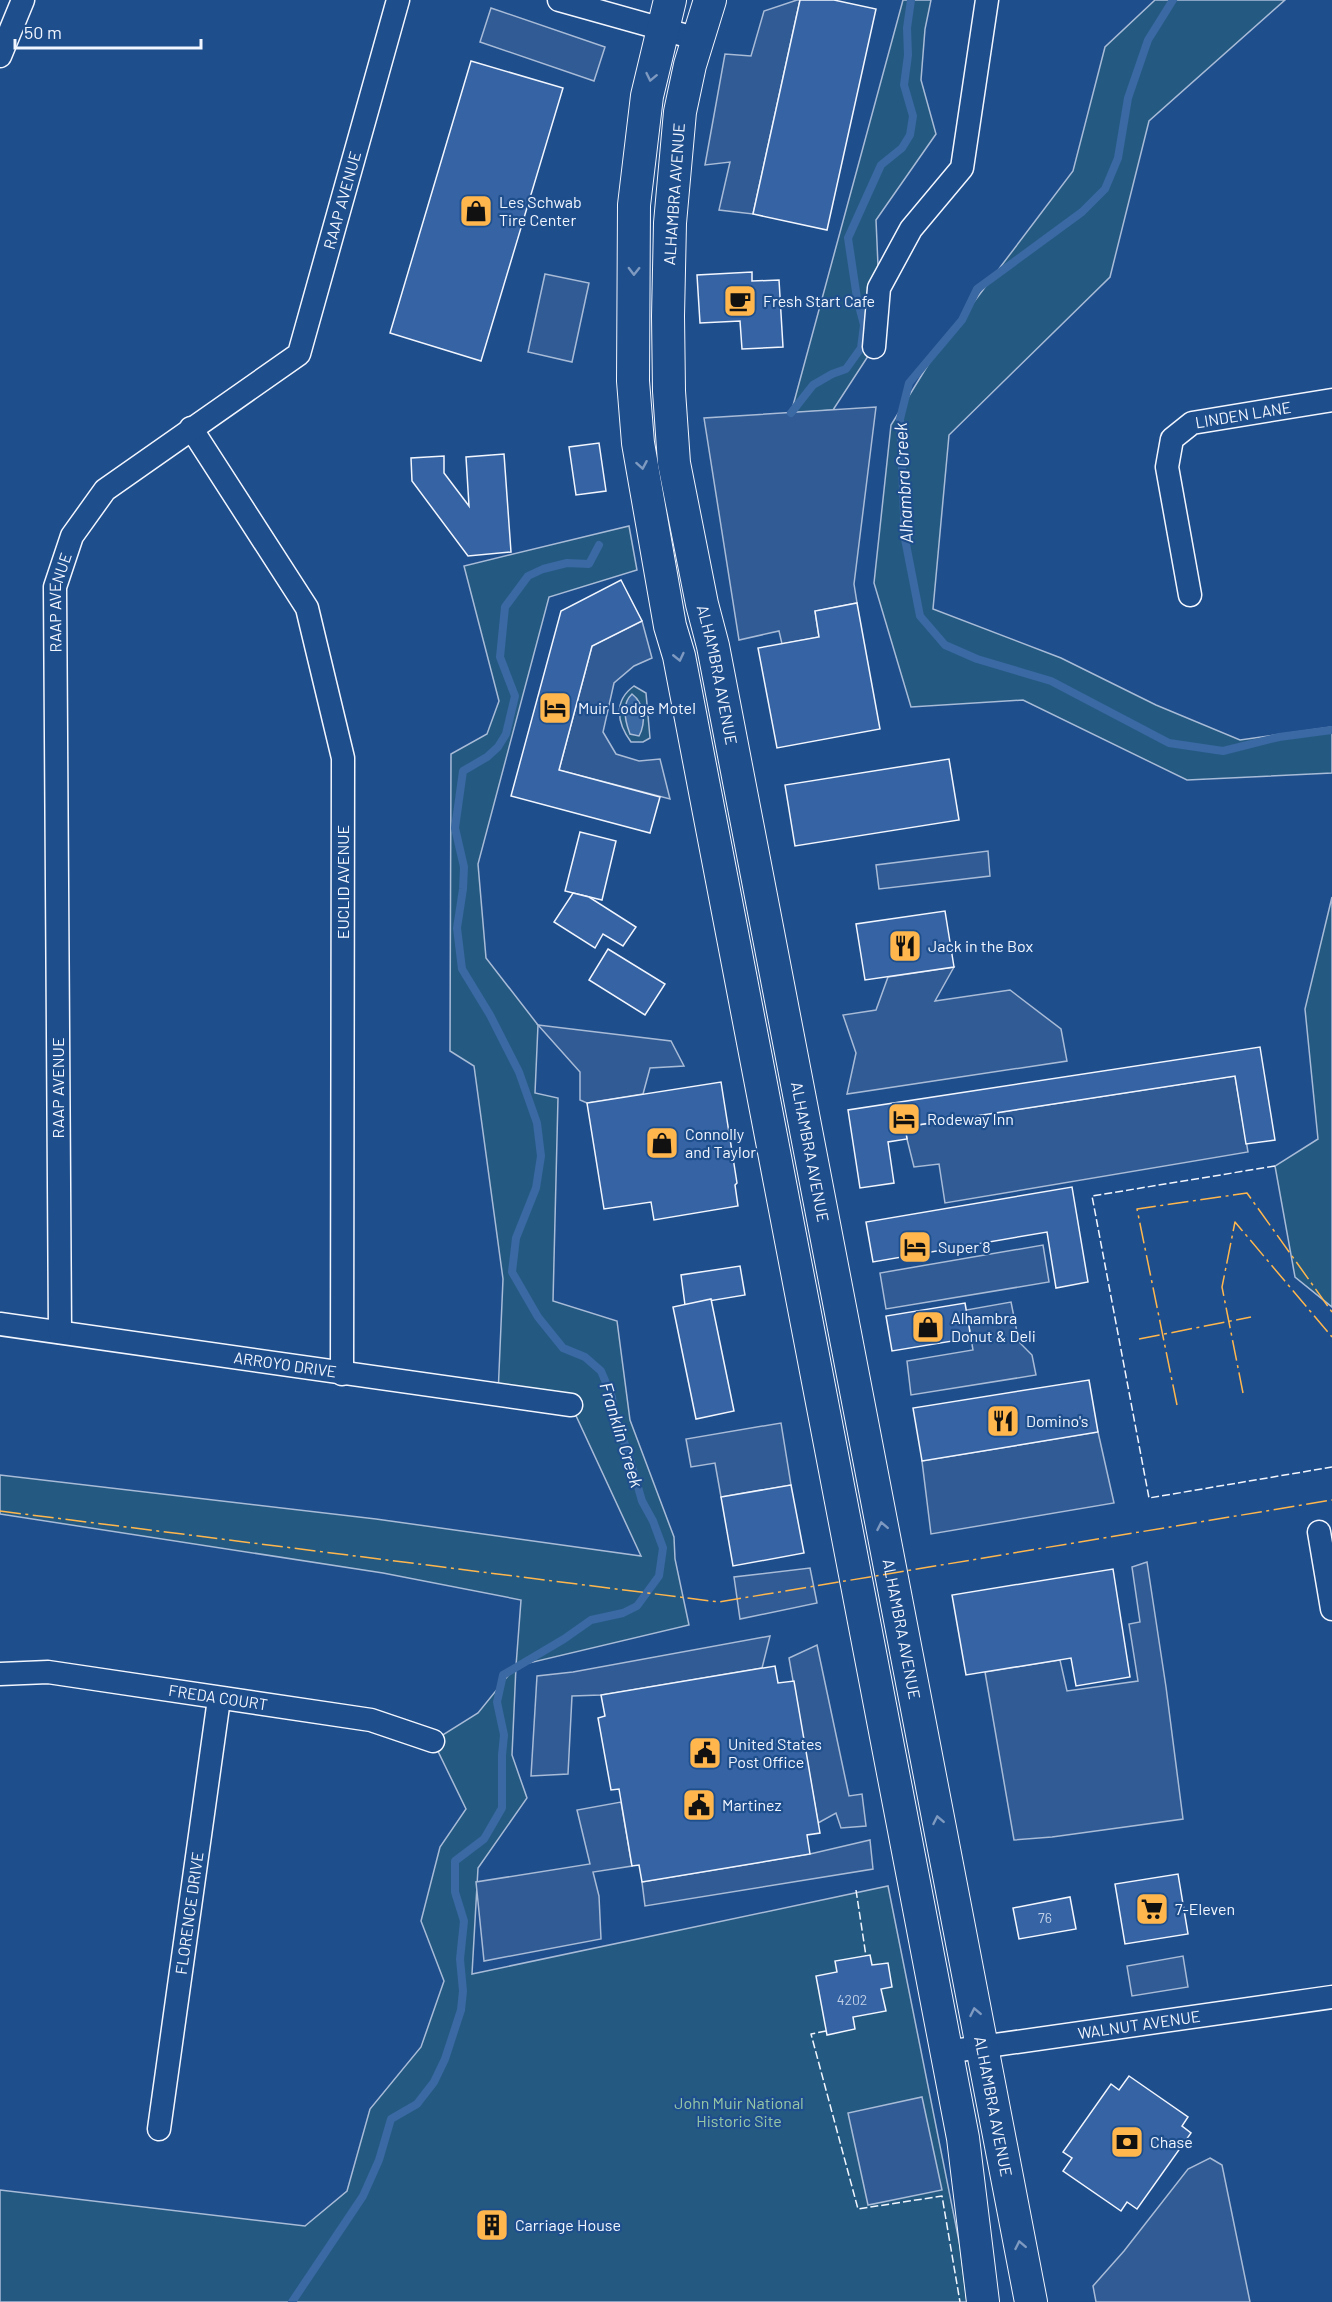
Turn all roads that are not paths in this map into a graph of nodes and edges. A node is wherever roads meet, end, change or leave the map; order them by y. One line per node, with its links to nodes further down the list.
1 (23, 0): 9 (street)
2 (398, 0): 12 (street, RAAP AVENUE)
3 (559, 0): 7 (street)
4 (670, 0): 7 (main road)
5 (710, 0): 8 (main road, ALHAMBRA AVENUE)
6 (987, 0): 10 (street)
7 (662, 30): 8 (street); 25 (main road, one-way to 25)
8 (698, 39): 24 (main road, ALHAMBRA AVENUE, one-way to 8)
9 (0, 56)
10 (874, 347)
11 (1332, 400): 13 (street, LINDEN LANE)
12 (191, 428): 15 (street, RAAP AVENUE); 16 (street, EUCLID AVENUE)
13 (1190, 595)
14 (0, 1324): 15 (street, ARROYO DRIVE)
15 (60, 1332): 16 (street, ARROYO DRIVE)
16 (342, 1374): 17 (street, ARROYO DRIVE)
17 (570, 1405)
18 (1319, 1532): 19 (street)
19 (1332, 1609)
20 (0, 1674): 21 (street, FREDA COURT)
21 (219, 1699): 22 (street, FREDA COURT); 26 (street, FLORENCE DRIVE)
22 (433, 1741)
23 (1332, 1997): 24 (street, WALNUT AVENUE)
24 (982, 2046): 25 (street, WALNUT AVENUE); 28 (main road, ALHAMBRA AVENUE, one-way to 24)
25 (946, 2052): 27 (main road)
26 (159, 2129)
27 (983, 2302)
28 (1031, 2302)

